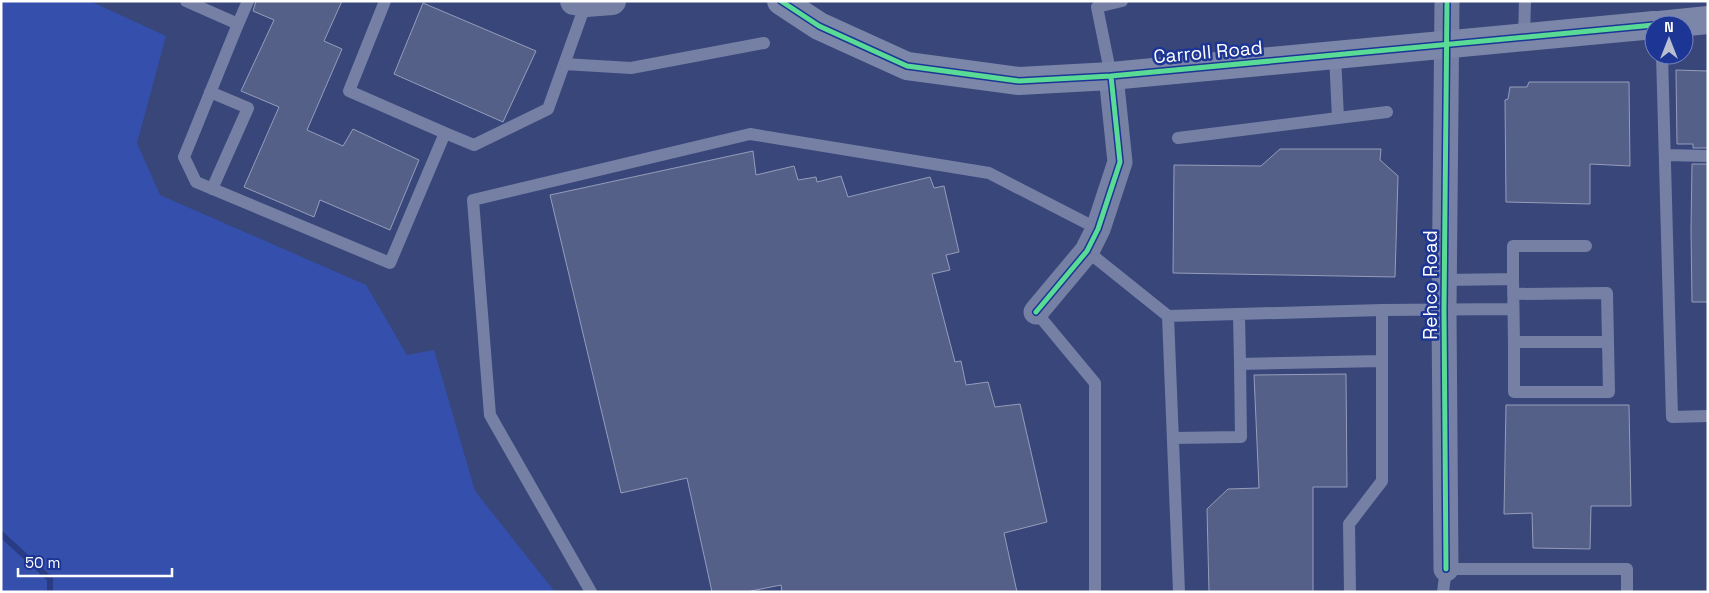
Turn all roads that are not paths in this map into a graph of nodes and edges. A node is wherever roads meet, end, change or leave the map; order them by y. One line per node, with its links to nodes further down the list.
1 (186, 1): 11 (lane)
2 (248, 1): 11 (lane)
3 (385, 1): 23 (lane)
4 (781, 1): 19 (main road, Carroll Road)
5 (1122, 1): 19 (lane)
6 (1447, 1): 15 (street, Rehco Road)
7 (1525, 1): 13 (lane)
8 (591, 2): 17 (lane)
9 (1708, 20): 10 (main road)
10 (1694, 21)
11 (238, 24): 20 (lane)
12 (1644, 26): 13 (main road, Carroll Road)
13 (1524, 37): 15 (main road, Carroll Road)
14 (764, 43): 17 (lane)
15 (1447, 45): 16 (main road, Carroll Road); 32 (street, Rehco Road)
16 (1335, 55): 19 (main road, Carroll Road); 22 (lane)
17 (564, 64): 23 (lane)
18 (1662, 65): 25 (lane)
19 (1111, 76): 28 (street)
20 (210, 92): 27 (lane); 27 (lane)
21 (1387, 112): 22 (lane)
22 (1338, 118): 24 (lane)
23 (445, 133): 27 (lane)
24 (1178, 138)
25 (1665, 155): 26 (lane); 44 (lane)
26 (1708, 156)
27 (212, 189)
28 (1098, 229): 30 (street); 47 (lane)
29 (1586, 246): 31 (lane)
30 (1087, 251): 37 (street); 39 (lane)
31 (1513, 279): 32 (lane); 33 (lane)
32 (1445, 280): 36 (street, Rehco Road)
33 (1513, 294): 34 (lane); 41 (lane)
34 (1513, 309): 36 (lane); 40 (lane)
35 (1382, 310): 36 (lane); 38 (lane); 42 (lane)
36 (1444, 310): 46 (street, Rehco Road)
37 (1036, 312): 48 (lane)
38 (1239, 314): 39 (lane); 43 (lane)
39 (1168, 316): 45 (lane)
40 (1514, 342): 41 (lane); 41 (lane)
41 (1608, 342)
42 (1382, 361): 43 (lane); 50 (lane)
43 (1240, 364): 45 (lane)
44 (1708, 416)
45 (1173, 438): 49 (lane)
46 (1445, 580): 51 (lane)
47 (591, 592)
48 (1095, 592)
49 (1179, 592)
50 (1350, 592)
51 (1627, 592)

